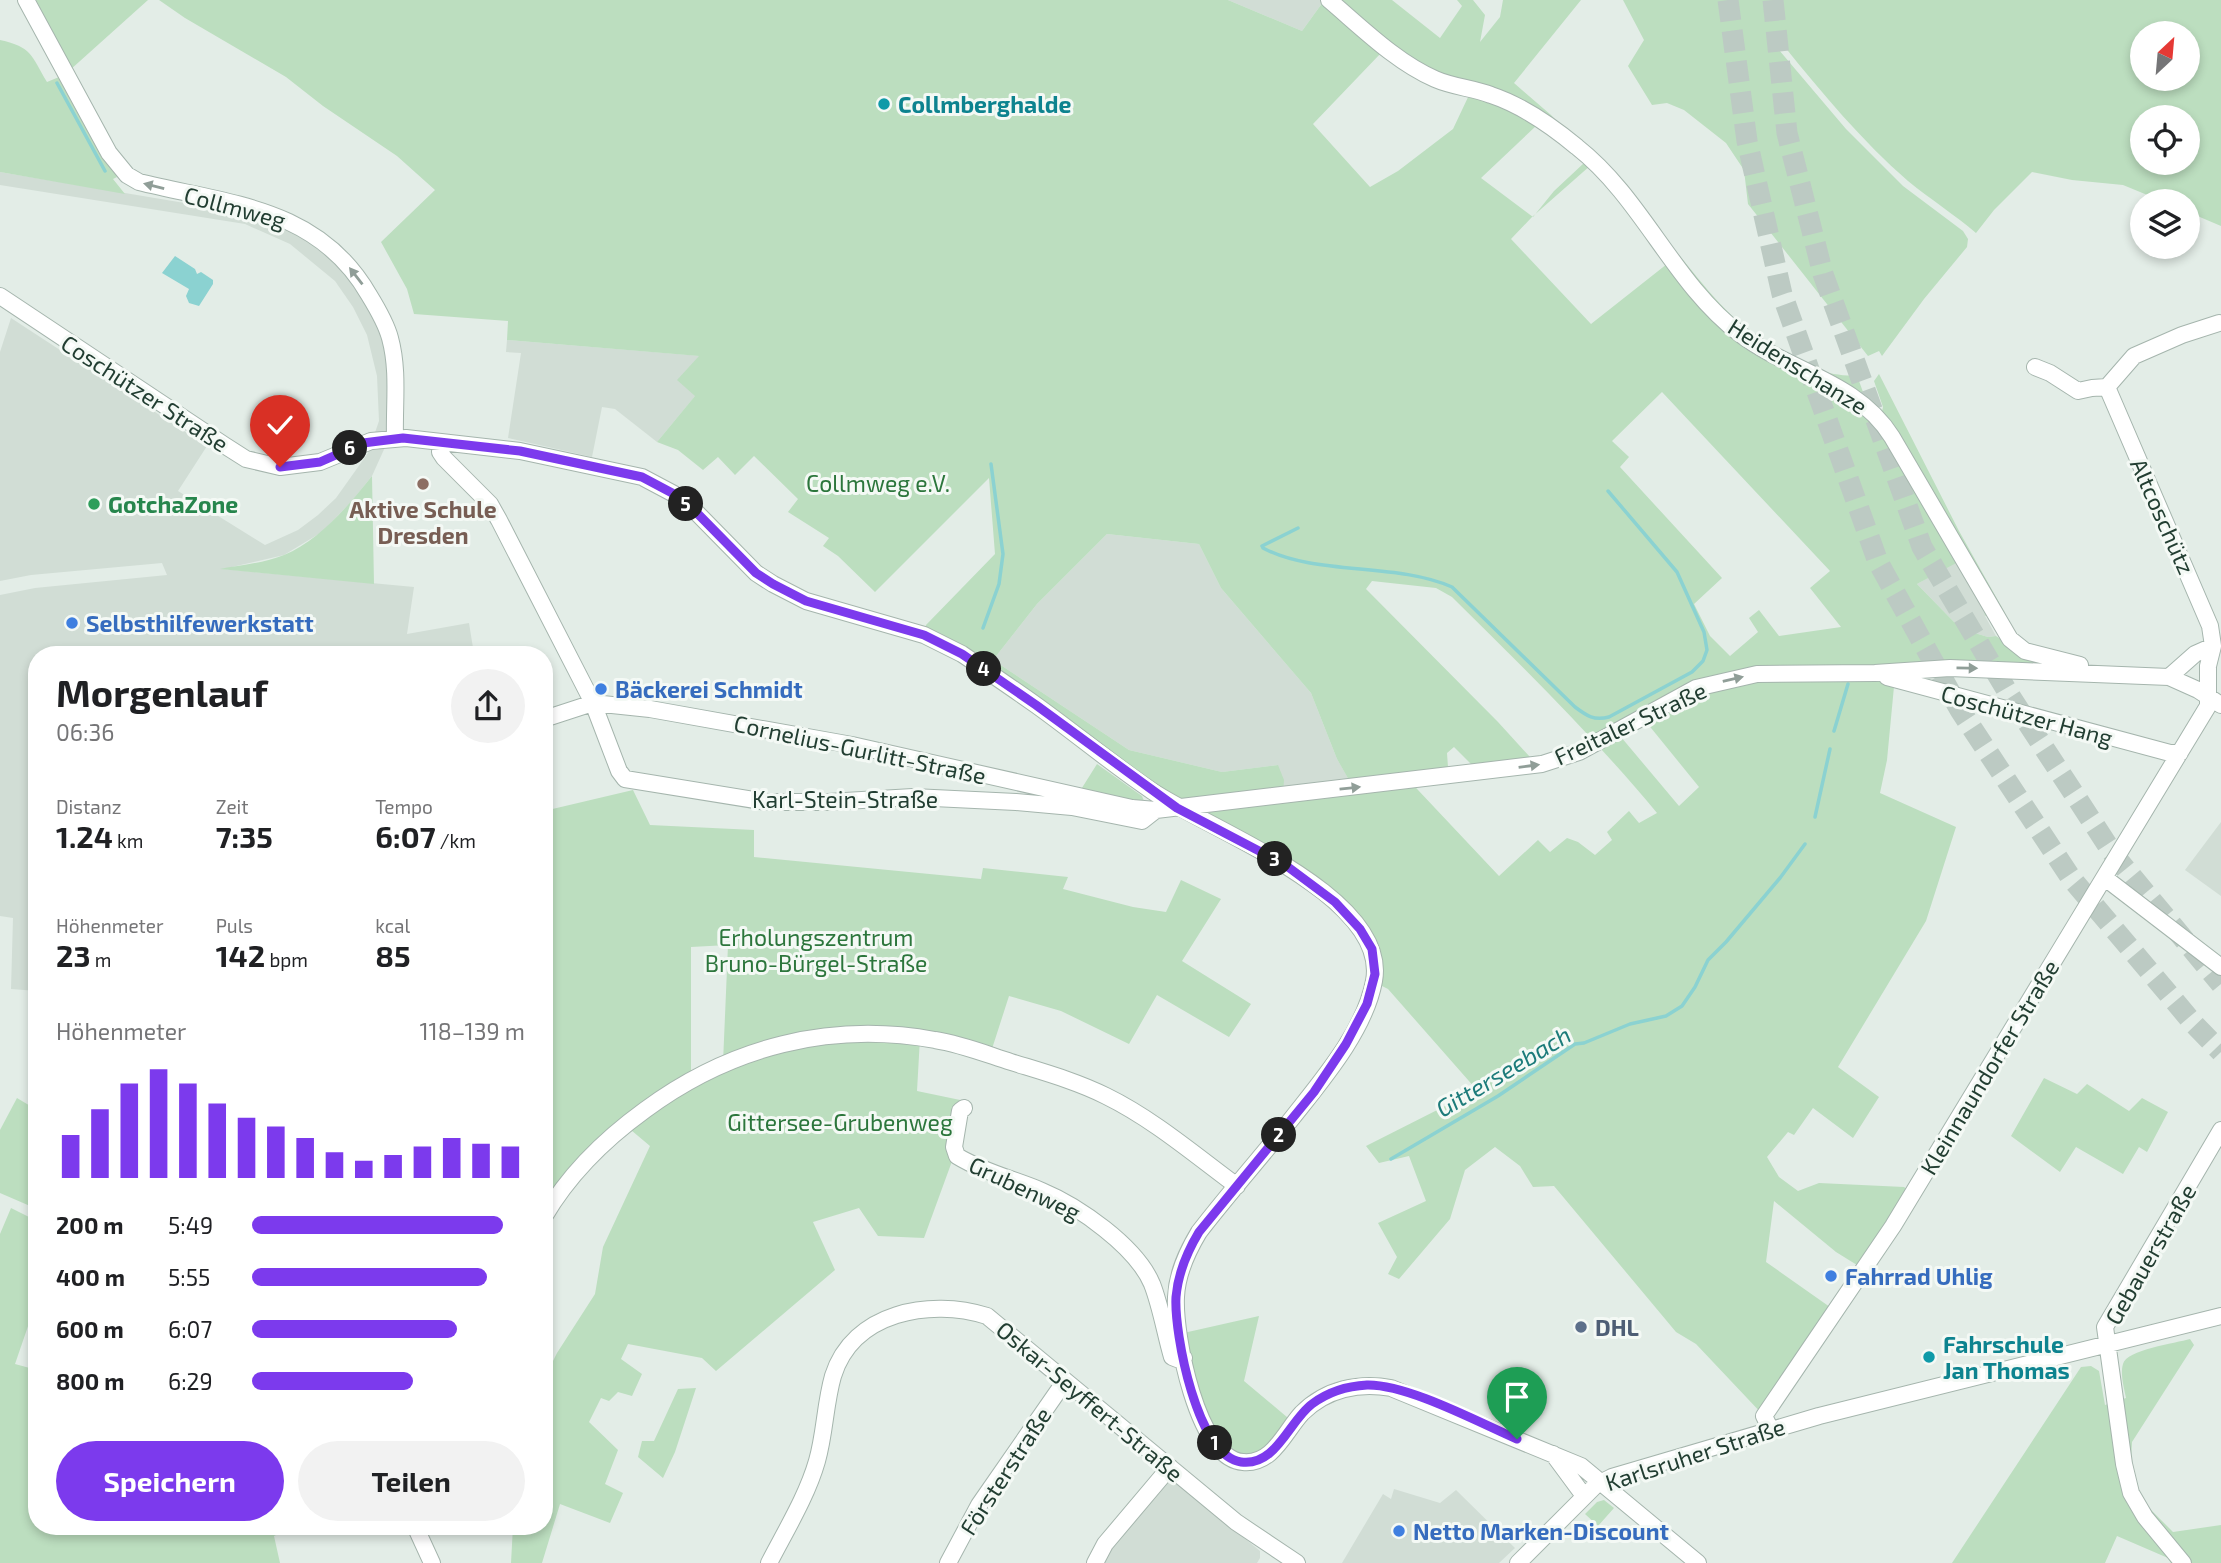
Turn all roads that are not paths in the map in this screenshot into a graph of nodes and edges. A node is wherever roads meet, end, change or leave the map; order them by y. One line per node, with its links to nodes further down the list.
1 (26, 0): 7 (street, Collmweg, one-way to 1)
2 (1329, 0): 10 (street, Heidenschanze)
3 (0, 296): 7 (street, Coschützer Straße)
4 (2219, 323): 6 (street)
5 (2035, 368): 6 (street)
6 (2107, 387): 9 (street, Altcoschütz)
7 (387, 439): 8 (street)
8 (442, 442): 14 (street, Karl-Stein-Straße); 17 (street)
9 (2217, 648): 12 (street); 13 (street, Altcoschütz)
10 (2086, 672): 11 (street, Freitaler Straße, one-way to 10); 12 (street, Freitaler Straße)
11 (1875, 673): 16 (street, Coschützer Hang); 17 (street, Freitaler Straße, one-way to 11)
12 (2169, 677): 13 (street)
13 (2215, 701): 16 (street, Kleinnaundorfer Straße)
14 (593, 703): 15 (street, Cornelius-Gurlitt-Straße); 18 (street, Cornelius-Gurlitt-Straße); 18 (street, Karl-Stein-Straße)
15 (553, 716)
16 (2180, 753): 19 (street, Kleinnaundorfer Straße)
17 (1177, 808): 18 (street, Cornelius-Gurlitt-Straße); 23 (street)
18 (1156, 810)
19 (2105, 878): 20 (street); 29 (street, Kleinnaundorfer Straße)
20 (2221, 967)
21 (964, 1108): 27 (street, Grubenweg)
22 (2221, 1129): 26 (street, Gebauerstraße)
23 (1237, 1186): 24 (street); 27 (street)
24 (553, 1204)
25 (2221, 1316): 26 (street, Karlsruher Straße)
26 (2108, 1344): 29 (street, Karlsruher Straße); 43 (street, Gebauerstraße)
27 (1184, 1358): 30 (street)
28 (1065, 1381): 31 (street, Oskar-Seyffert-Straße); 37 (street, Oskar-Seyffert-Straße); 38 (street, Försterstraße)
29 (1770, 1430): 32 (street, Karlsruher Straße)
30 (1553, 1454): 32 (street); 33 (street)
31 (1170, 1466): 35 (street, Oskar-Seyffert-Straße); 39 (street)
32 (1600, 1482): 33 (street, Karlsruher Straße); 42 (street)
33 (1584, 1496): 41 (street, Karlsruher Straße)
34 (419, 1535): 36 (street)
35 (1272, 1556): 40 (street, Oskar-Seyffert-Straße)
36 (432, 1563)
37 (769, 1563)
38 (948, 1563)
39 (1095, 1563)
40 (1297, 1563)
41 (1518, 1563)
42 (1698, 1563)
43 (2183, 1563)

